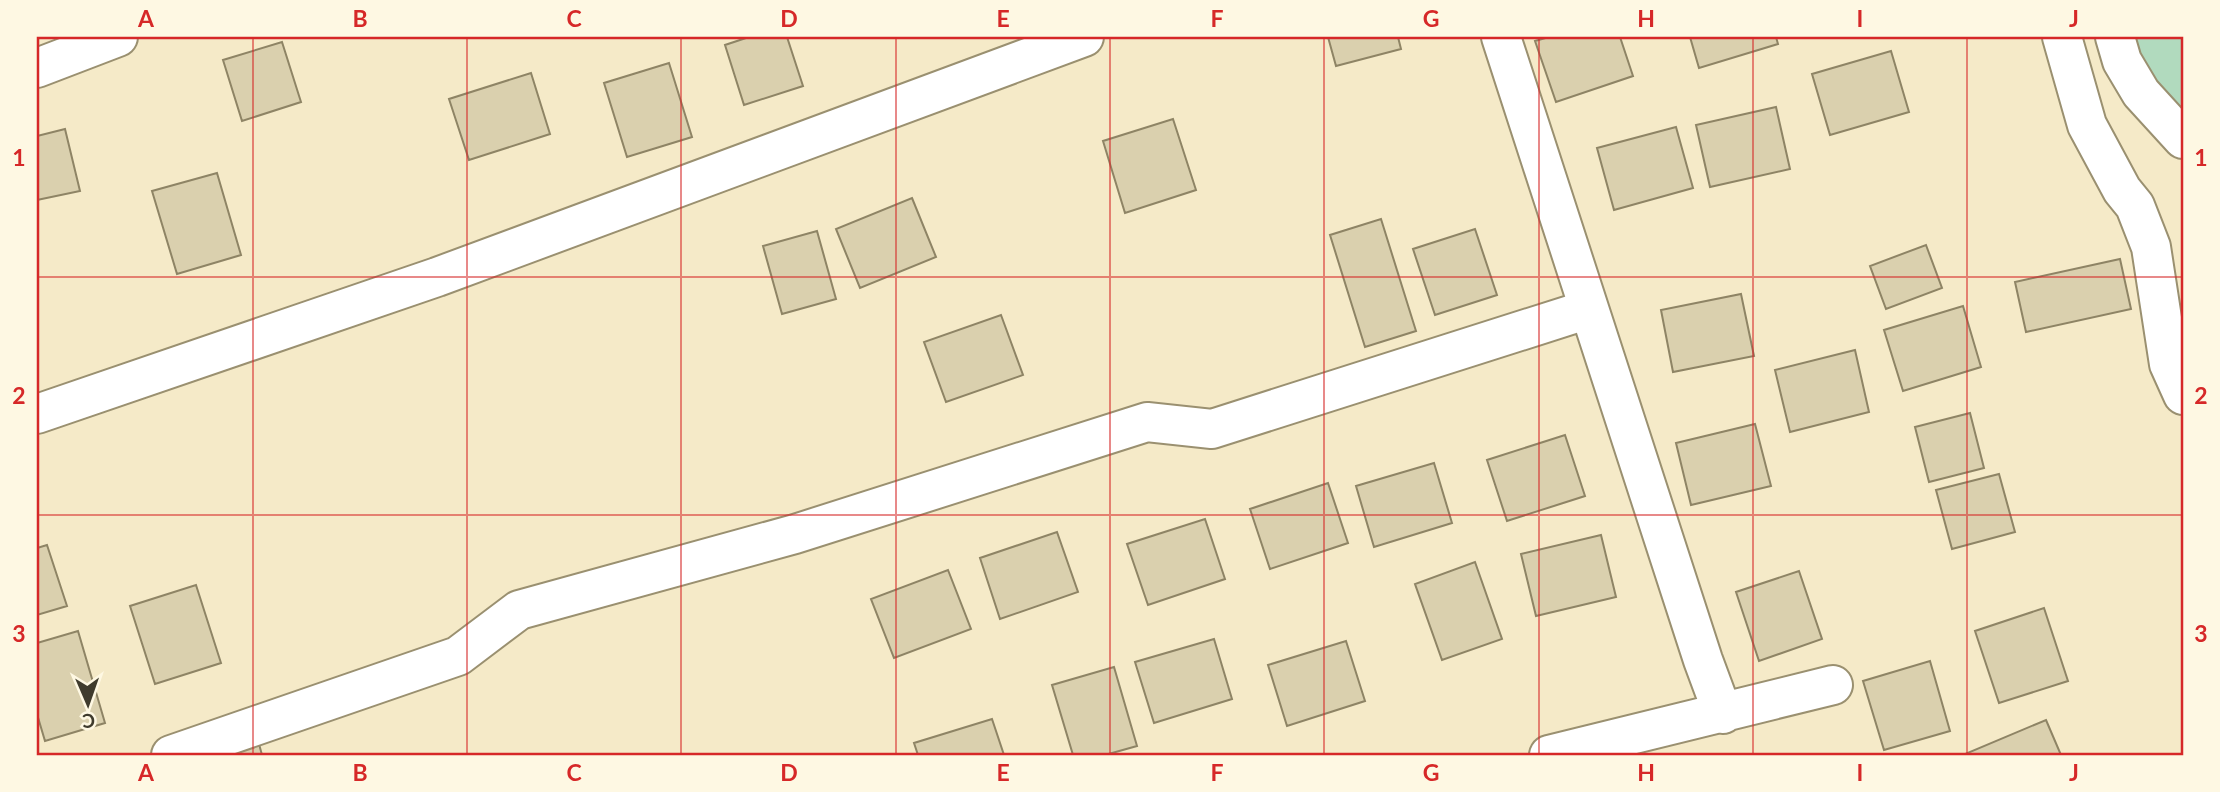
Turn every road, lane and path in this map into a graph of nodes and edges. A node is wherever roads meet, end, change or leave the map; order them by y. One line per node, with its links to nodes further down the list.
1 (118, 37): 6 (street)
2 (1084, 37): 10 (street)
3 (1501, 37): 8 (street)
4 (2063, 37): 9 (street)
5 (2115, 37): 7 (street)
6 (37, 68)
7 (2183, 139)
8 (1589, 309): 12 (street); 13 (street)
9 (2183, 395)
10 (37, 414)
11 (1833, 685): 12 (street)
12 (1723, 713): 14 (street)
13 (171, 755)
14 (1549, 755)

